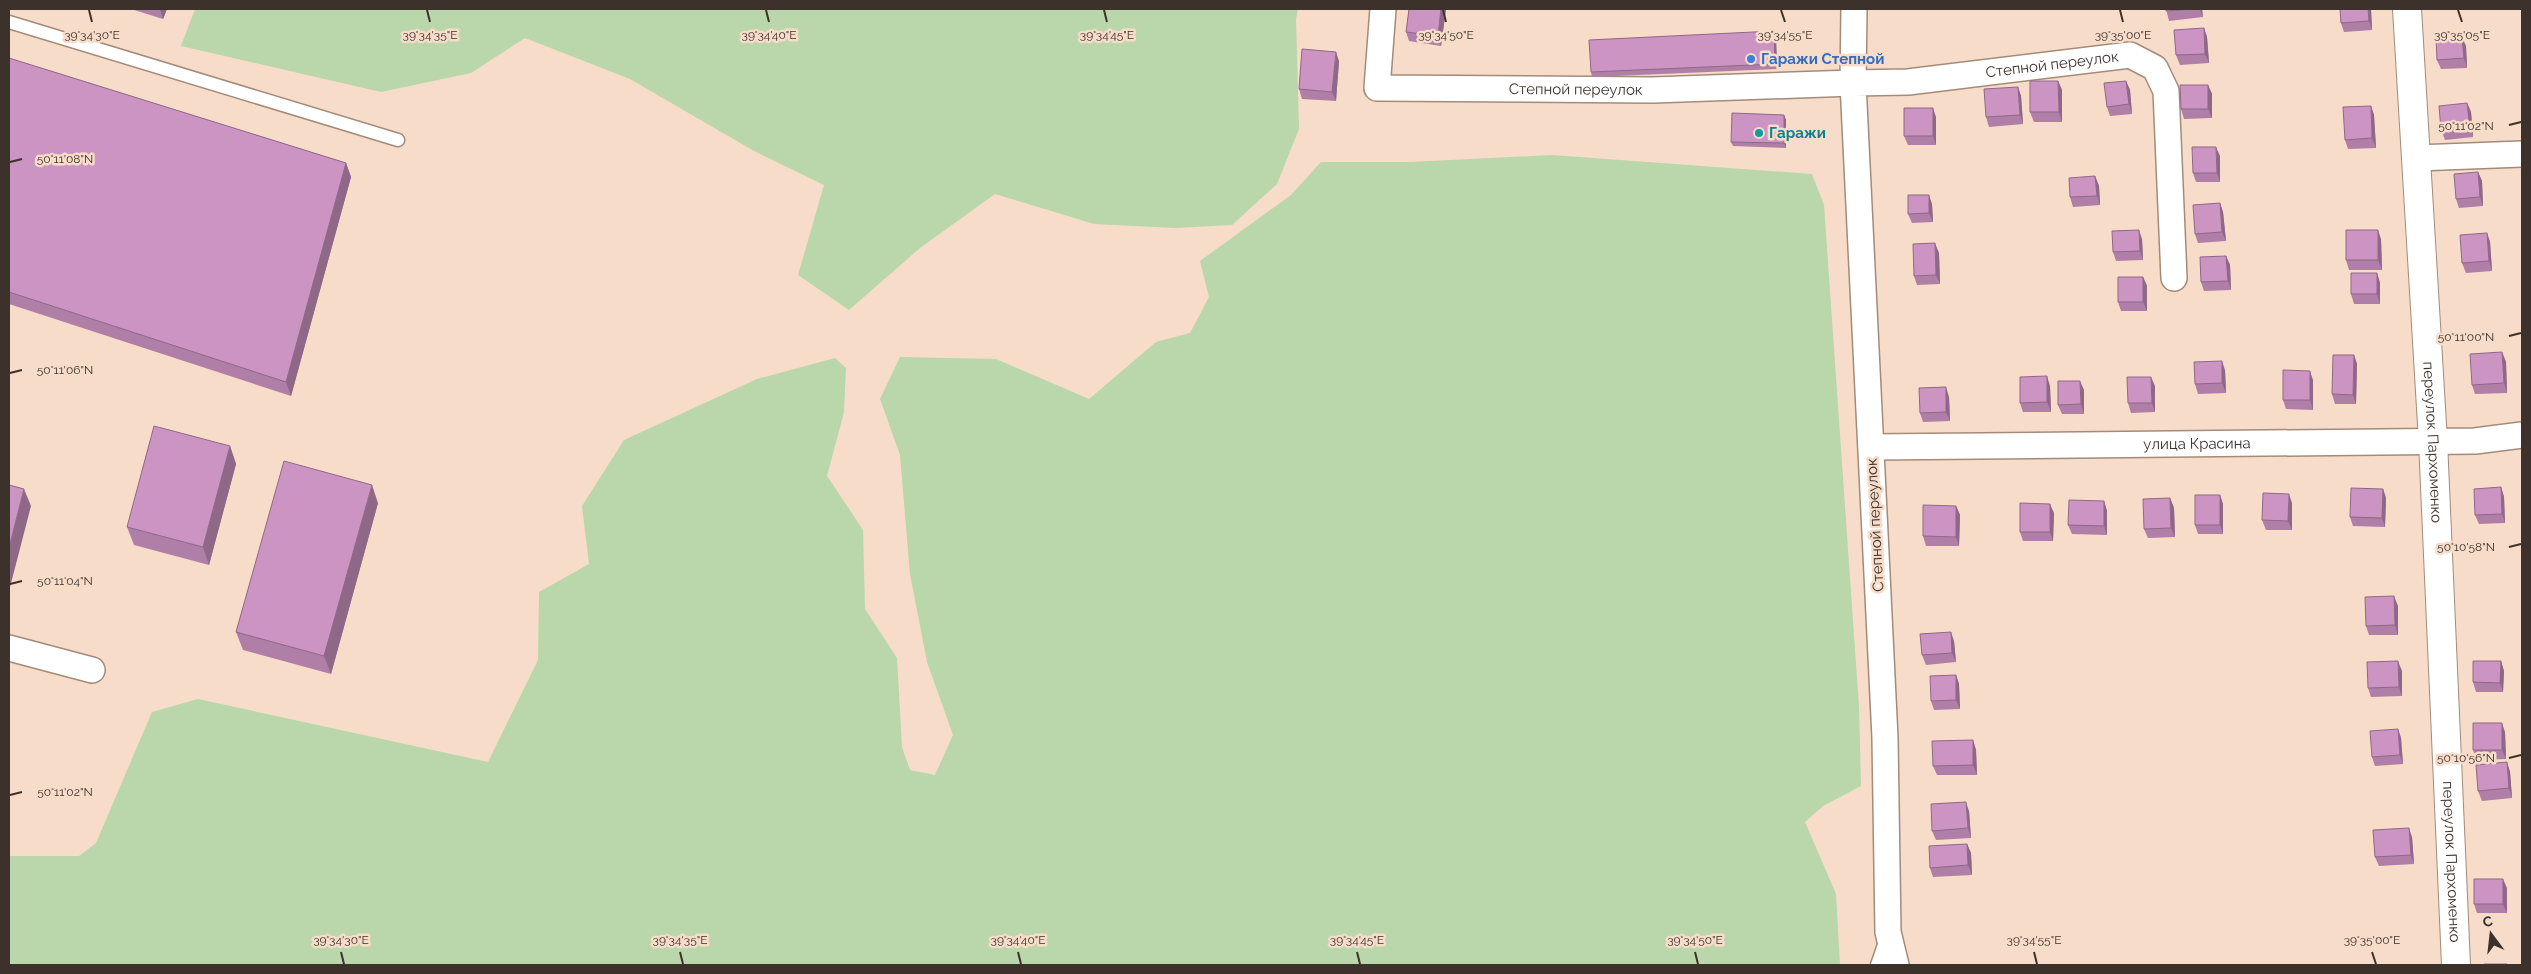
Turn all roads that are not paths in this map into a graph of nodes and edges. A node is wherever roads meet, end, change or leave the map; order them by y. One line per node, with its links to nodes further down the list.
1 (1383, 9): 5 (street, Степной переулок)
2 (1854, 9): 5 (street, Степной переулок)
3 (2407, 9): 8 (street, переулок Пархоменко)
4 (9, 22): 6 (lane)
5 (1853, 83): 9 (street, Степной переулок); 12 (street, Степной переулок)
6 (398, 140)
7 (2522, 154): 8 (street)
8 (2417, 158): 11 (street, переулок Пархоменко)
9 (2174, 278)
10 (2522, 435): 11 (street, улица Красина)
11 (2433, 441): 12 (street, улица Красина); 18 (street, переулок Пархоменко)
12 (1872, 448): 15 (street, Степной переулок)
13 (9, 648): 14 (street)
14 (92, 670)
15 (1888, 932): 16 (lane); 17 (street, Степной переулок)
16 (1877, 965)
17 (1896, 965)
18 (2456, 965)

